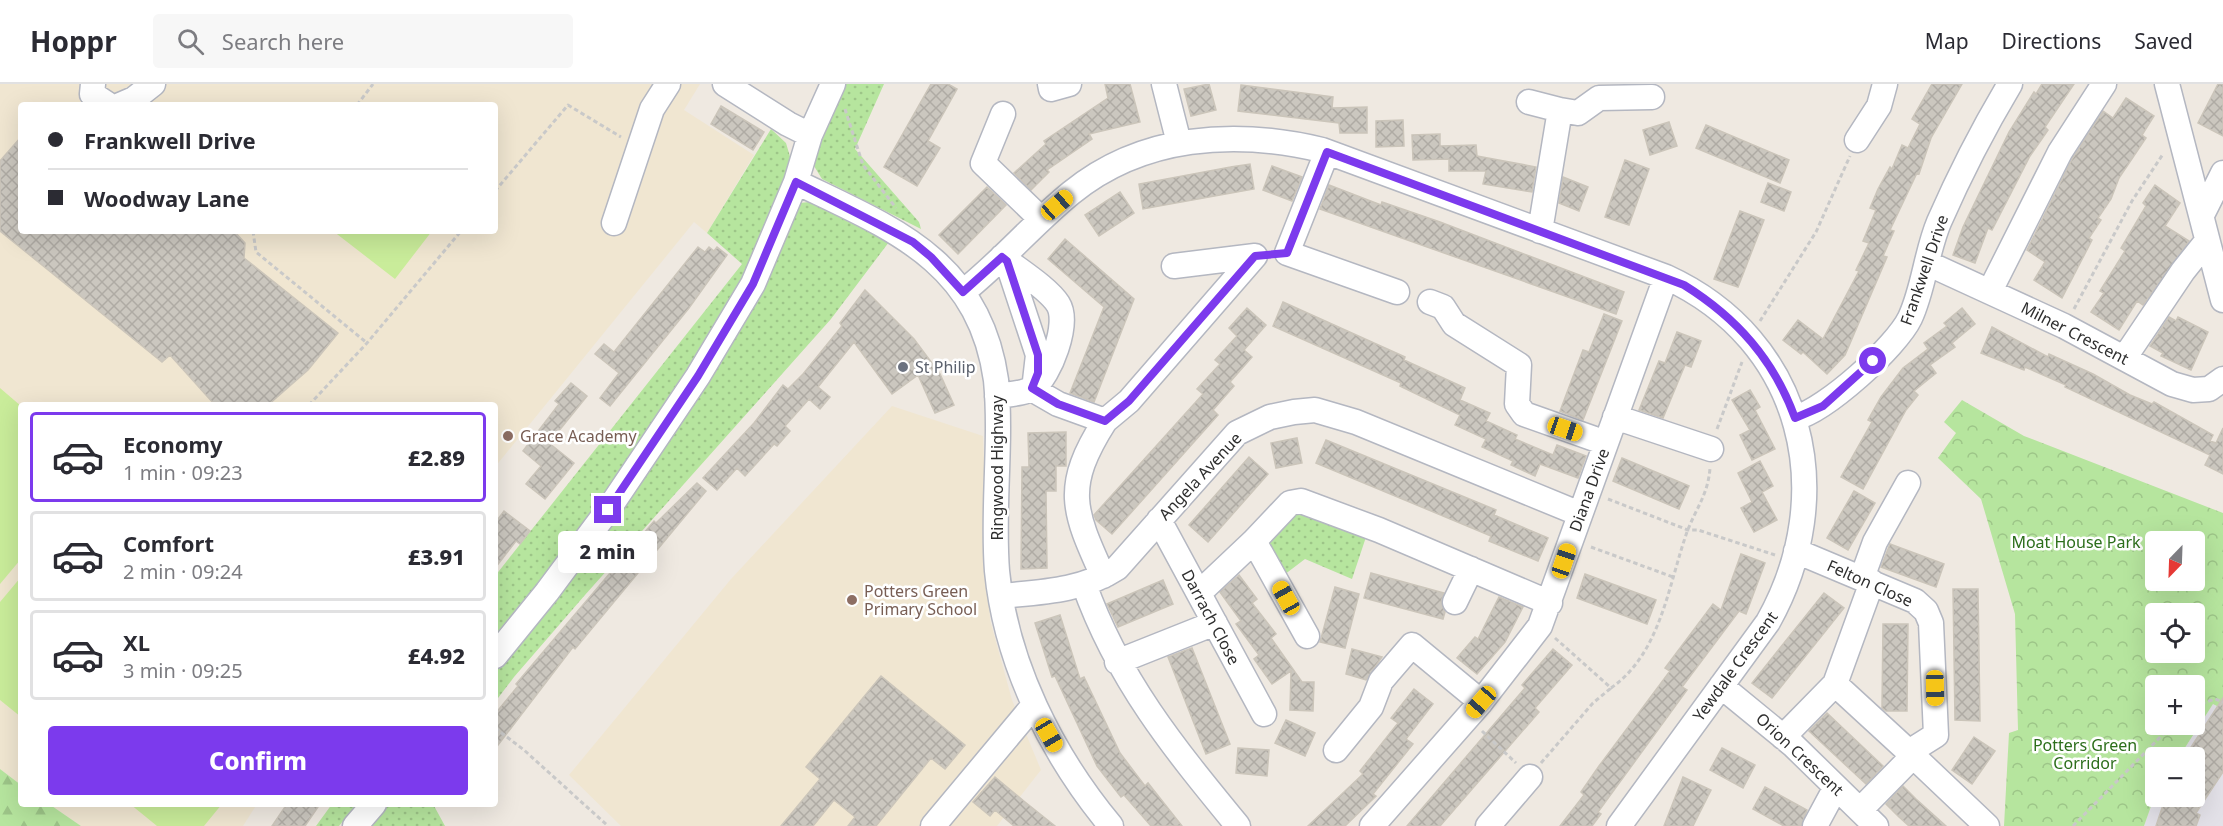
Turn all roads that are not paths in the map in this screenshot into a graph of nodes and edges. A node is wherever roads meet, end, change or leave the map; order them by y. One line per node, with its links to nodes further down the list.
1 (93, 84): 14 (street)
2 (153, 84): 15 (street)
3 (668, 84): 27 (street)
4 (725, 84): 19 (street)
5 (1050, 84): 6 (street)
6 (1069, 84)
7 (1164, 84): 21 (street)
8 (1885, 84): 20 (street)
9 (2010, 84): 33 (street, Frankwell Drive)
10 (2104, 84): 36 (street)
11 (2167, 84): 25 (street)
12 (831, 87): 19 (street)
13 (1652, 98): 17 (street)
14 (104, 102)
15 (127, 102)
16 (1529, 102): 17 (street)
17 (1560, 110): 28 (street)
18 (1002, 114): 26 (street)
19 (810, 135): 24 (street)
20 (1857, 140)
21 (1179, 143): 22 (street, Yewdale Crescent); 26 (street, Yewdale Crescent)
22 (1327, 152): 28 (street, Yewdale Crescent); 30 (street)
23 (2223, 173): 25 (street)
24 (796, 182): 37 (street, Ringwood Highway); 64 (street)
25 (2202, 215): 29 (street)
26 (1041, 219): 32 (street, Yewdale Crescent)
27 (614, 223)
28 (1540, 231): 35 (street, Yewdale Crescent)
29 (2207, 241): 39 (street); 41 (street)
30 (1287, 253): 31 (street); 38 (street)
31 (1255, 256): 34 (street); 47 (street)
32 (1004, 259): 37 (street, Yewdale Crescent); 43 (street); 43 (street)
33 (1927, 263): 36 (street, Milner Crescent); 46 (street, Frankwell Drive)
34 (1174, 266)
35 (1666, 277): 45 (street, Diana Drive); 46 (street, Yewdale Crescent)
36 (1990, 291): 41 (street, Milner Crescent)
37 (963, 292): 44 (street, Ringwood Highway)
38 (1397, 292)
39 (2223, 300)
40 (1430, 302): 48 (street)
41 (2125, 357): 42 (street, Milner Crescent)
42 (2223, 378)
43 (1032, 388): 44 (street); 47 (street)
44 (998, 396): 59 (street, Ringwood Highway)
45 (1616, 417): 48 (street, Diana Drive); 49 (street)
46 (1795, 418): 54 (street, Yewdale Crescent)
47 (1105, 421): 56 (street)
48 (1606, 443): 51 (street, Diana Drive)
49 (1711, 449)
50 (1908, 483): 57 (street)
51 (1580, 514): 52 (street, Angela Avenue); 61 (street, Diana Drive)
52 (1159, 520): 56 (street, Angela Avenue); 58 (street, Darrach Close)
53 (1254, 541): 55 (street); 58 (street); 63 (street)
54 (1796, 552): 57 (street, Felton Close); 67 (street, Yewdale Crescent)
55 (1471, 569): 60 (street); 61 (street)
56 (1094, 580): 59 (street); 65 (street)
57 (1867, 580): 66 (street); 73 (street, Felton Close)
58 (1198, 593): 62 (street, Darrach Close)
59 (1001, 596): 69 (street, Ringwood Highway)
60 (1455, 602)
61 (1550, 603): 68 (street, Diana Drive)
62 (1215, 623): 65 (street); 70 (street, Darrach Close)
63 (1307, 636)
64 (498, 652)
65 (1117, 662): 79 (street)
66 (1835, 684): 71 (street); 73 (street)
67 (1721, 686): 71 (street, Orion Crescent); 82 (street, Yewdale Crescent)
68 (1481, 702): 72 (street); 80 (street, Diana Drive)
69 (1034, 705): 77 (street); 78 (street, Ringwood Highway)
70 (1264, 714)
71 (1783, 737): 75 (street, Orion Crescent)
72 (1336, 750)
73 (1911, 754): 76 (street); 84 (street)
74 (1530, 777): 81 (street)
75 (1836, 787): 76 (street, Orion Crescent); 83 (street)
76 (1868, 818)
77 (933, 826)
78 (1111, 826)
79 (1238, 826)
80 (1372, 826)
81 (1488, 826)
82 (1619, 826)
83 (1815, 826)
84 (1987, 826)

